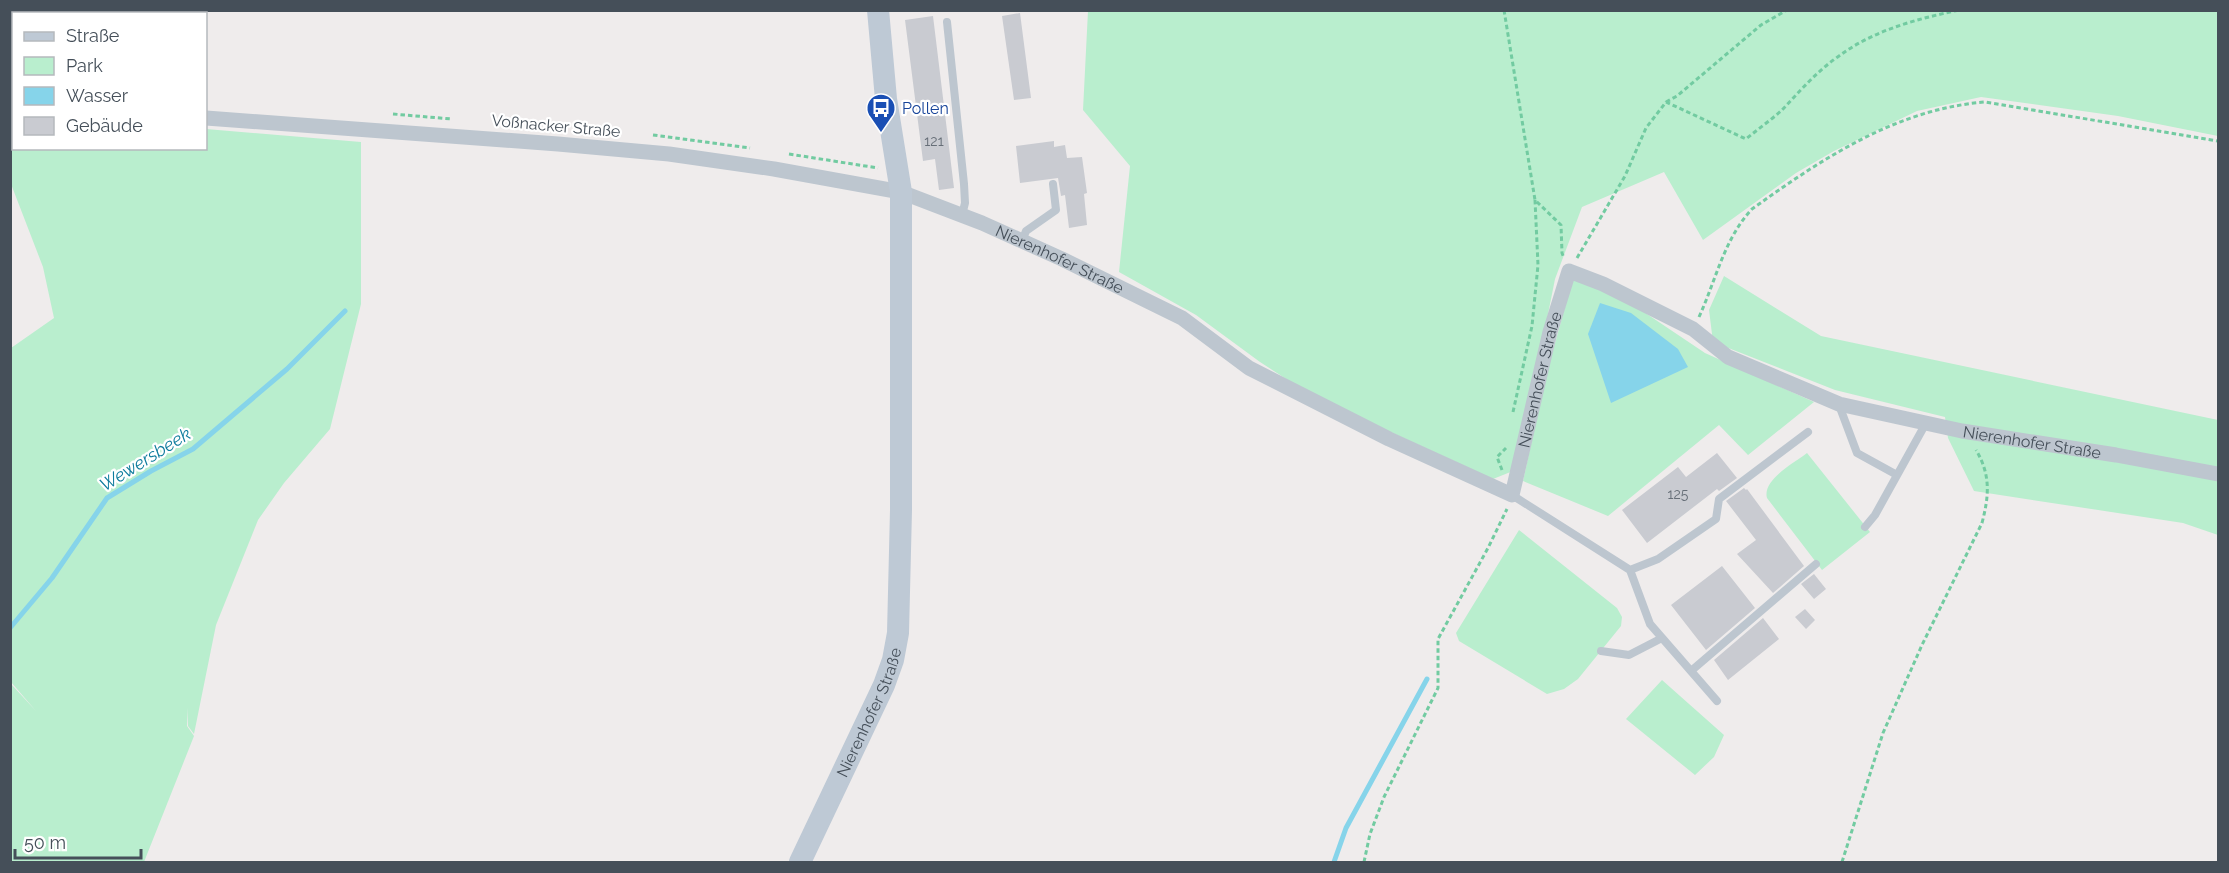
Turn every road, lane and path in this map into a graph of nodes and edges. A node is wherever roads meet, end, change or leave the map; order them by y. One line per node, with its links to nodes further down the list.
1 (878, 10): 10 (street, Nierenhofer Straße)
2 (1504, 10): 11 (path)
3 (1787, 10): 6 (path)
4 (1959, 10): 6 (path)
5 (947, 22): 12 (lane)
6 (1666, 102): 14 (path)
7 (207, 118): 10 (street, Voßnacker Straße)
8 (2218, 141): 15 (path)
9 (1053, 184): 13 (lane)
10 (901, 192): 12 (street, Nierenhofer Straße); 32 (street, Nierenhofer Straße)
11 (1535, 200): 14 (path); 17 (path)
12 (962, 215): 13 (street, Nierenhofer Straße)
13 (1022, 241): 24 (street, Nierenhofer Straße)
14 (1569, 271): 15 (street, Nierenhofer Straße); 24 (street, Nierenhofer Straße)
15 (1693, 329): 16 (street, Nierenhofer Straße)
16 (1839, 404): 18 (street, Nierenhofer Straße); 23 (lane)
17 (1512, 416)
18 (1926, 423): 19 (street, Nierenhofer Straße); 23 (lane)
19 (1962, 430): 22 (street, Nierenhofer Straße); 34 (path)
20 (1808, 432): 27 (lane)
21 (1508, 439): 24 (path)
22 (2218, 474)
23 (1897, 475): 25 (lane)
24 (1509, 493): 27 (lane); 33 (path)
25 (1865, 527)
26 (1816, 564): 30 (lane)
27 (1630, 570): 28 (lane)
28 (1662, 638): 29 (lane); 30 (lane)
29 (1601, 651)
30 (1691, 671): 31 (lane)
31 (1717, 701)
32 (800, 862)
33 (1364, 862)
34 (1842, 862)

